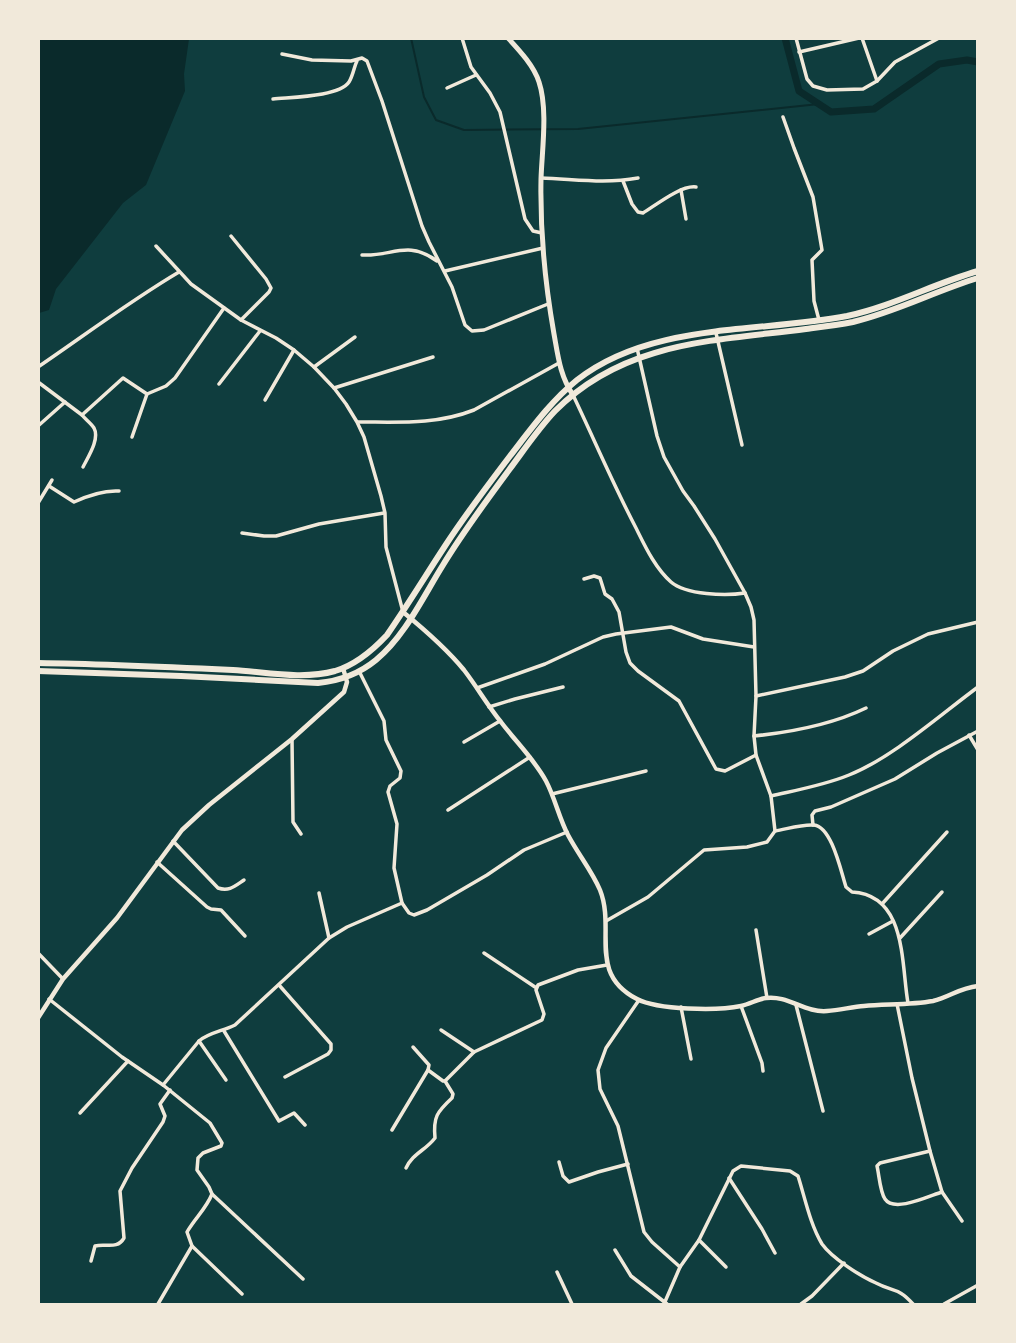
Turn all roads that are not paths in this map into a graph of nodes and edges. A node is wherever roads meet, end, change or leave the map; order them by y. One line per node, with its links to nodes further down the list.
1 (462, 38): 9 (street)
2 (509, 38): 14 (main road)
3 (796, 38): 6 (street)
4 (861, 38): 6 (street); 10 (street)
5 (939, 38): 10 (street)
6 (799, 52): 10 (street)
7 (282, 54): 8 (street)
8 (357, 60): 12 (street); 25 (street)
9 (476, 75): 11 (street); 20 (street)
10 (877, 81)
11 (447, 88)
12 (272, 99)
13 (783, 117): 33 (street)
14 (541, 178): 16 (street); 20 (main road)
15 (638, 178): 16 (street)
16 (623, 181): 18 (street)
17 (696, 187): 18 (street)
18 (681, 190): 19 (street)
19 (686, 219)
20 (542, 233): 23 (main road)
21 (231, 236): 32 (street)
22 (156, 246): 28 (street)
23 (543, 248): 26 (street); 30 (main road)
24 (362, 255): 25 (street)
25 (440, 263): 26 (street)
26 (445, 271): 30 (street)
27 (978, 271): 33 (highway)
28 (180, 272): 31 (street); 43 (street)
29 (978, 278): 37 (highway)
30 (548, 304): 42 (main road)
31 (224, 308): 32 (street); 49 (street)
32 (241, 320): 34 (street)
33 (819, 320): 35 (highway)
34 (260, 331): 39 (street); 46 (street)
35 (716, 332): 37 (street); 38 (highway)
36 (355, 337): 44 (street)
37 (717, 341): 41 (highway); 57 (street)
38 (637, 348): 41 (street); 48 (highway)
39 (294, 350): 44 (street); 51 (street)
40 (433, 357): 47 (street)
41 (638, 357): 50 (highway); 66 (street)
42 (559, 363): 48 (main road); 54 (street)
43 (38, 367)
44 (314, 367): 47 (street)
45 (38, 382): 52 (street)
46 (219, 384)
47 (334, 388): 54 (street)
48 (568, 388): 50 (main road); 67 (highway)
49 (147, 394): 53 (street); 56 (street)
50 (573, 395): 66 (street); 68 (highway)
51 (265, 400)
52 (65, 402): 53 (street); 55 (street)
53 (82, 415): 58 (street)
54 (358, 422): 63 (street)
55 (38, 426)
56 (132, 437)
57 (742, 444)
58 (83, 467)
59 (52, 480): 60 (street)
60 (49, 485): 61 (street); 62 (street)
61 (119, 491)
62 (38, 503)
63 (385, 513): 64 (street); 67 (street)
64 (242, 533)
65 (584, 579): 70 (street)
66 (745, 593): 71 (street)
67 (403, 612): 68 (street); 73 (highway)
68 (410, 618): 75 (highway); 79 (street)
69 (978, 622): 80 (street)
70 (624, 633): 71 (street); 79 (street); 90 (street)
71 (754, 647): 80 (street)
72 (38, 663): 73 (highway)
73 (343, 668): 76 (street)
74 (38, 671): 76 (highway)
75 (359, 671): 76 (highway); 106 (street)
76 (346, 678): 87 (street)
77 (563, 687): 81 (street)
78 (978, 687): 94 (street)
79 (477, 688): 81 (street)
80 (756, 696): 86 (street)
81 (489, 707): 83 (street)
82 (866, 708): 86 (street)
83 (500, 721): 88 (street); 91 (street)
84 (978, 731): 85 (street)
85 (969, 735): 89 (street); 96 (street)
86 (754, 736): 90 (street)
87 (292, 739): 100 (street); 101 (street)
88 (464, 742)
89 (978, 750)
90 (756, 755): 94 (street)
91 (530, 757): 93 (street); 95 (street)
92 (646, 771): 93 (street)
93 (552, 794): 98 (street)
94 (771, 796): 97 (street)
95 (449, 810)
96 (813, 825): 97 (street); 107 (street)
97 (775, 831): 109 (street)
98 (567, 832): 106 (street); 109 (street)
99 (947, 832): 107 (street)
100 (301, 834)
101 (173, 841): 102 (street); 103 (street)
102 (157, 862): 112 (street); 118 (street)
103 (244, 880)
104 (942, 892): 114 (street)
105 (319, 893): 113 (street)
106 (402, 903): 113 (street)
107 (882, 904): 108 (street)
108 (893, 921): 111 (street); 114 (street)
109 (604, 922): 117 (street)
110 (756, 930): 122 (street)
111 (869, 934)
112 (245, 936)
113 (329, 938): 119 (street)
114 (900, 938): 125 (street)
115 (38, 953): 118 (street)
116 (484, 953): 121 (street)
117 (607, 965): 121 (street); 124 (street)
118 (63, 979): 123 (street)
119 (279, 985): 132 (street); 141 (street)
120 (978, 986): 125 (street)
121 (536, 987): 136 (street)
122 (767, 998): 127 (street); 128 (street)
123 (49, 999): 130 (street); 138 (street)
124 (639, 1000): 129 (street); 153 (street)
125 (908, 1003): 126 (street)
126 (897, 1004): 127 (street); 151 (street)
127 (796, 1005): 147 (street)
128 (741, 1006): 129 (street); 140 (street)
129 (681, 1007): 137 (street)
130 (38, 1018)
131 (441, 1030): 136 (street)
132 (224, 1031): 133 (street); 149 (street)
133 (199, 1041): 142 (street); 145 (street)
134 (978, 1046): 144 (street)
135 (413, 1047): 139 (street)
136 (474, 1052): 143 (street)
137 (691, 1059)
138 (128, 1061): 145 (street); 148 (street)
139 (428, 1070): 143 (street); 150 (street)
140 (764, 1070)
141 (285, 1077)
142 (226, 1080)
143 (445, 1081): 154 (street)
144 (978, 1083)
145 (163, 1085): 146 (street)
146 (170, 1090): 157 (street); 163 (street)
147 (823, 1111)
148 (80, 1113)
149 (305, 1125)
150 (392, 1130)
151 (930, 1151): 156 (street); 156 (street)
152 (559, 1162): 153 (street)
153 (628, 1164): 165 (street)
154 (406, 1168)
155 (729, 1178): 159 (street); 162 (street); 164 (street)
156 (942, 1192): 158 (street)
157 (212, 1194): 160 (street); 168 (street)
158 (962, 1222)
159 (699, 1240): 165 (street); 166 (street)
160 (192, 1247): 170 (street); 171 (street)
161 (615, 1250): 173 (street)
162 (775, 1253)
163 (91, 1261)
164 (844, 1263): 174 (street); 175 (street)
165 (680, 1267): 173 (street)
166 (726, 1267)
167 (557, 1272): 172 (street)
168 (303, 1279)
169 (978, 1285): 176 (street)
170 (242, 1294)
171 (158, 1304)
172 (572, 1304)
173 (665, 1304)
174 (801, 1304)
175 (913, 1304)
176 (944, 1304)

